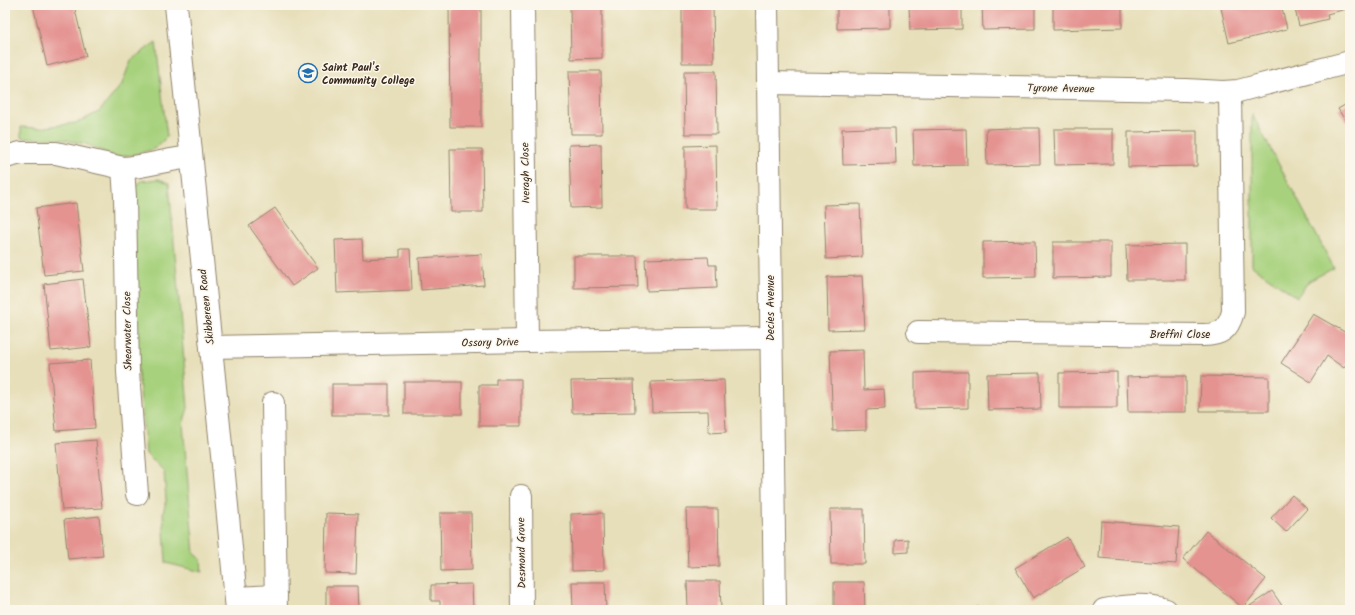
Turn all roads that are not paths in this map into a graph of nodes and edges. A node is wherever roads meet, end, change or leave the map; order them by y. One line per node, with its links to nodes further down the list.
1 (176, 5): 8 (street, Skibbereen Road)
2 (523, 5): 12 (street, Iveragh Close)
3 (767, 5): 5 (street, Decies Avenue)
4 (1350, 62): 6 (street, Tyrone Avenue)
5 (768, 83): 6 (street, Tyrone Avenue); 11 (street, Decies Avenue)
6 (1230, 92): 10 (street, Breffni Close)
7 (5, 157): 9 (street)
8 (191, 157): 9 (street); 13 (street, Skibbereen Road)
9 (123, 168): 15 (street, Shearwater Close)
10 (918, 332)
11 (770, 338): 12 (street, Ossory Drive); 20 (street, Decies Avenue)
12 (527, 341): 13 (street, Ossory Drive)
13 (210, 347): 18 (street, Skibbereen Road)
14 (273, 403): 17 (street)
15 (137, 494)
16 (521, 496): 19 (street, Desmond Grove)
17 (276, 603): 18 (street)
18 (236, 604)
19 (522, 610)
20 (775, 610)
21 (1104, 610): 22 (street)
22 (1166, 610)

